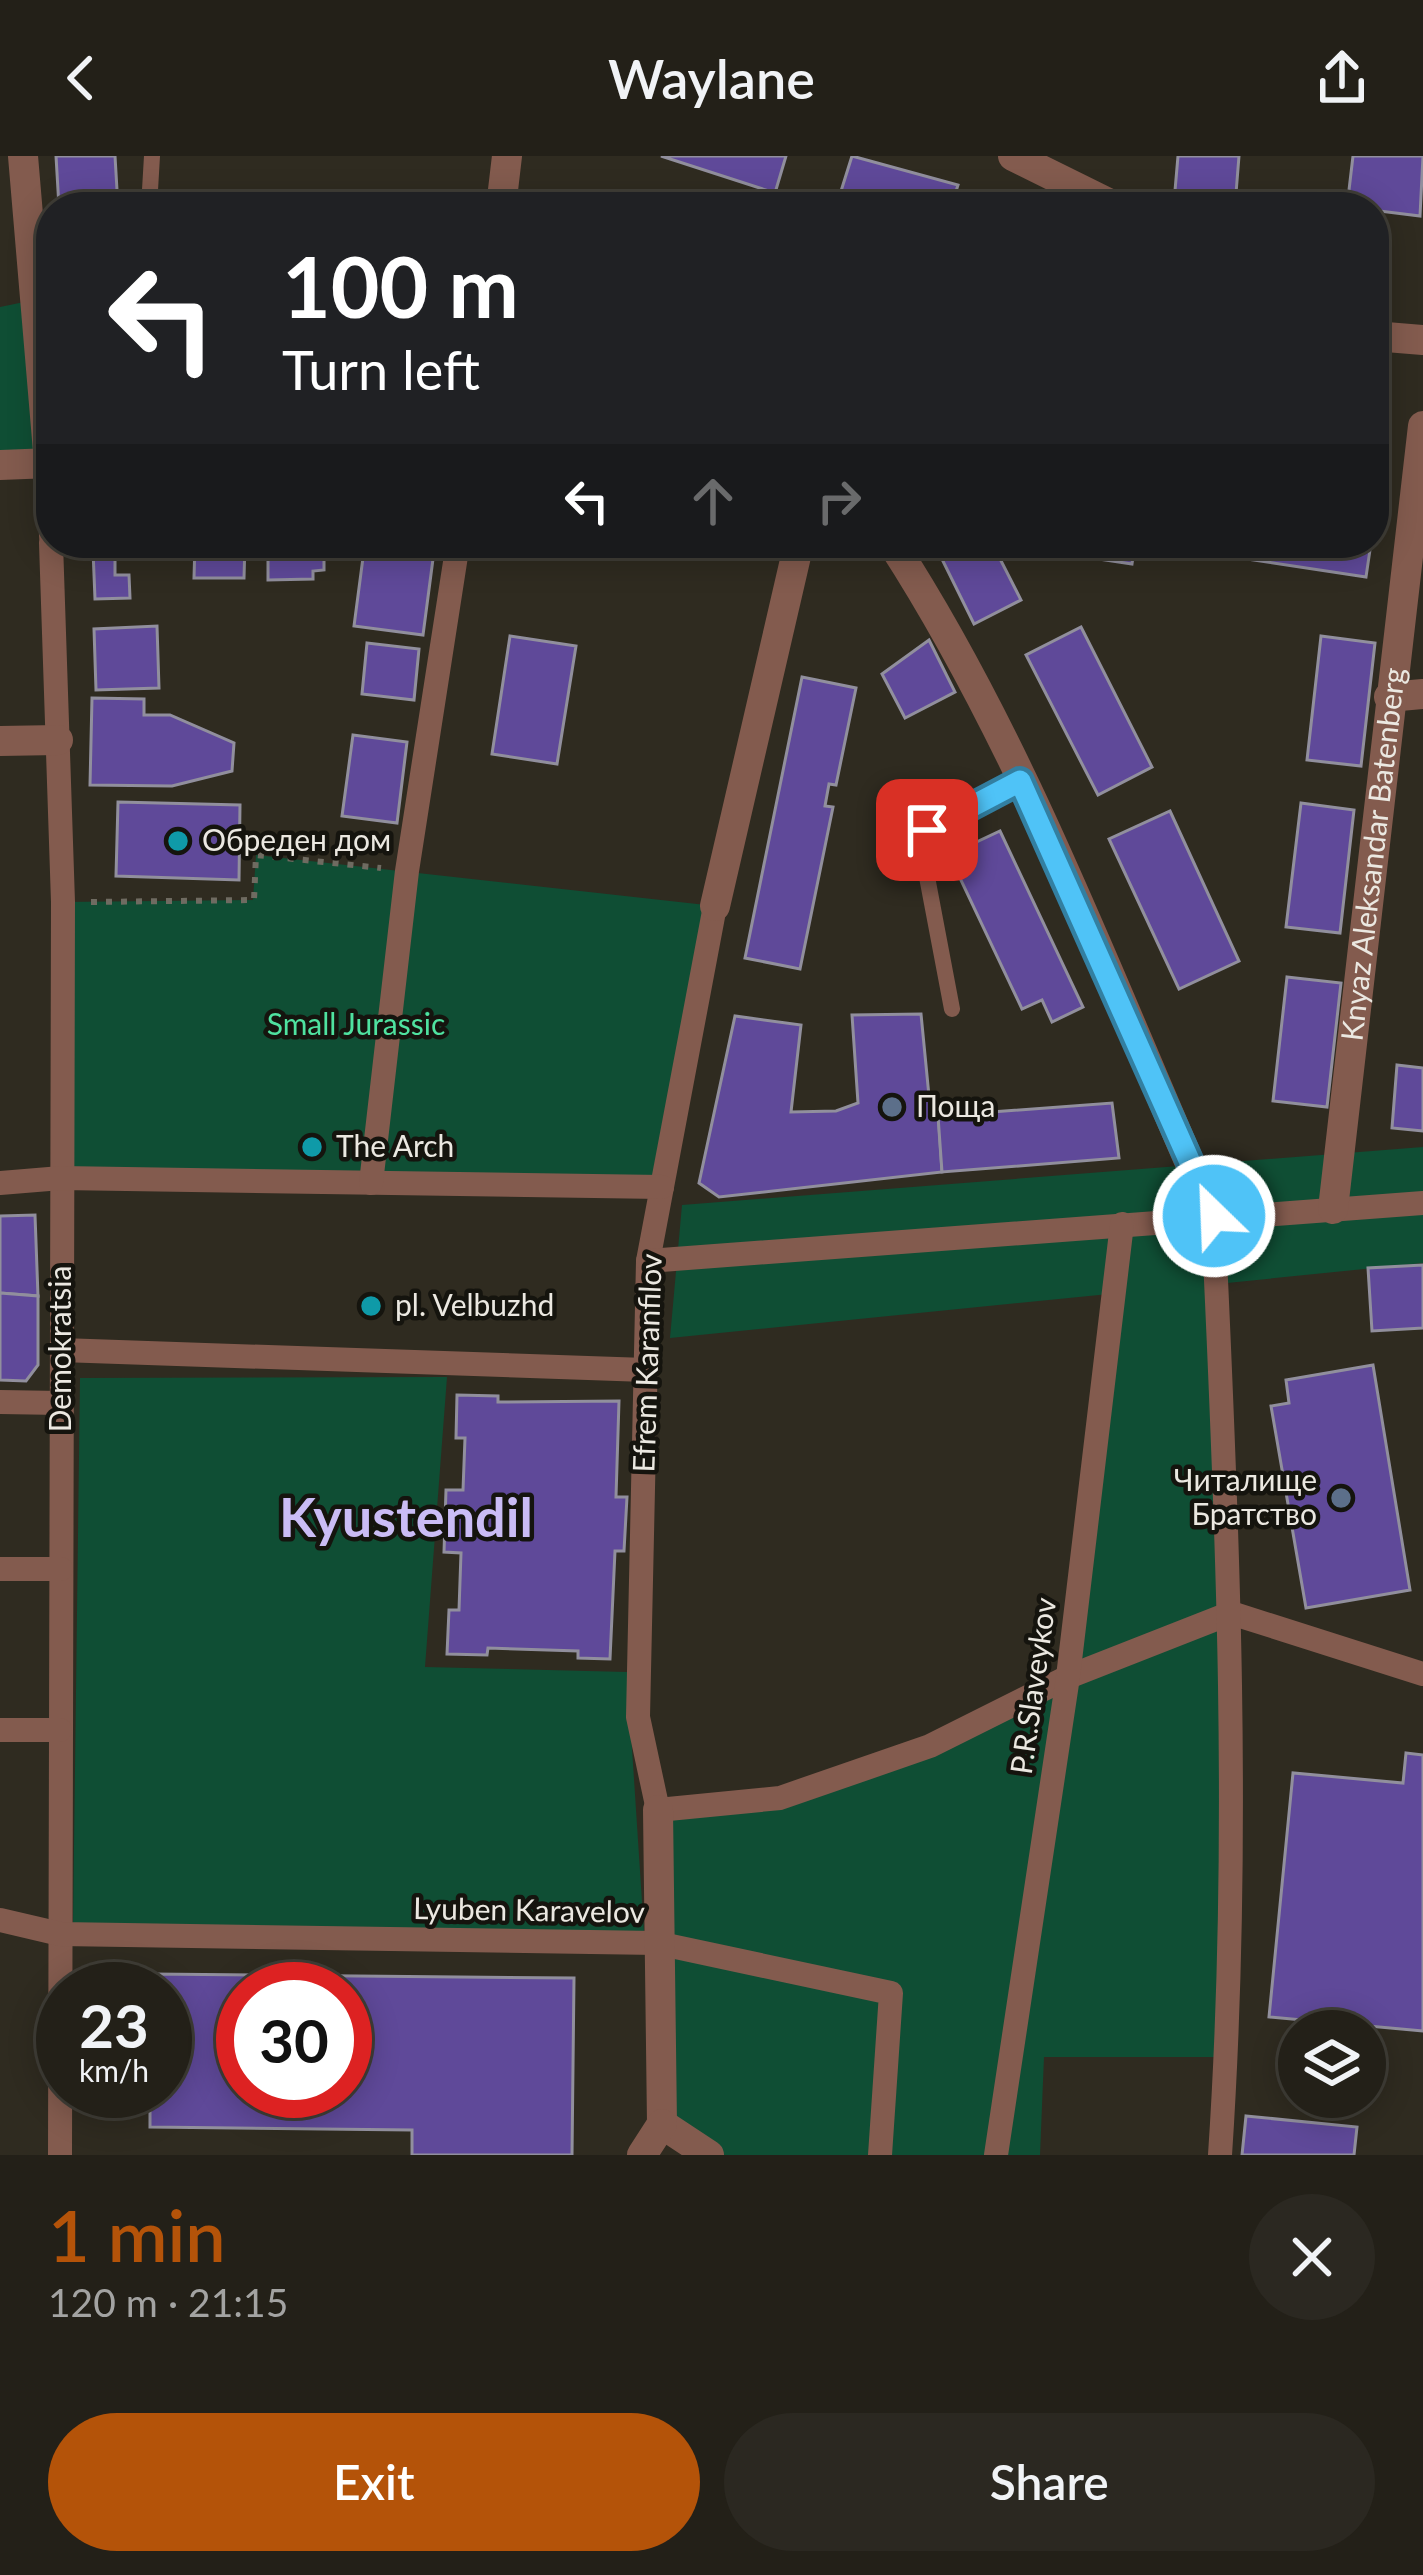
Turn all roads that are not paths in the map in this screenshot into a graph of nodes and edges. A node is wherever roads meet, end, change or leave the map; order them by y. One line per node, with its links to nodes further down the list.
1 (23, 156): 8 (street, Demokratsia)
2 (152, 156): 5 (lane)
3 (507, 156): 6 (street)
4 (1013, 156): 7 (street)
5 (150, 192)
6 (503, 192)
7 (1086, 192)
8 (36, 261)
9 (1389, 337): 10 (street)
10 (1423, 340)
11 (1423, 426): 19 (street, Knyaz Aleksandar Batenberg)
12 (36, 464): 13 (street)
13 (0, 465)
14 (52, 558): 20 (street, Demokratsia)
15 (456, 558): 26 (street)
16 (796, 558): 23 (street, Efrem Karanfilov)
17 (902, 558): 22 (street)
18 (1423, 694): 19 (street)
19 (1389, 697): 30 (street, Knyaz Aleksandar Batenberg)
20 (58, 740): 21 (street); 25 (street, Demokratsia)
21 (0, 741)
22 (1020, 781): 24 (lane); 31 (street)
23 (715, 906): 28 (street, Efrem Karanfilov)
24 (952, 1009)
25 (61, 1178): 26 (street); 27 (street); 34 (street, Demokratsia)
26 (371, 1183): 28 (street)
27 (0, 1184)
28 (662, 1187): 33 (street, Efrem Karanfilov)
29 (1423, 1202): 30 (street)
30 (1333, 1209): 31 (street)
31 (1214, 1216): 32 (street); 40 (street)
32 (1122, 1224): 33 (street); 42 (street, P.R.Slaveykov)
33 (648, 1261): 35 (street, Efrem Karanfilov)
34 (61, 1350): 35 (street); 37 (street, Demokratsia)
35 (646, 1370): 45 (street, Efrem Karanfilov)
36 (0, 1402): 37 (street)
37 (61, 1403): 39 (street, Demokratsia)
38 (0, 1569): 39 (street)
39 (61, 1570): 44 (street, Demokratsia)
40 (1232, 1613): 41 (street); 42 (street); 55 (street)
41 (1423, 1674)
42 (1068, 1677): 45 (street); 54 (street, P.R.Slaveykov)
43 (0, 1730): 44 (street)
44 (60, 1730): 47 (street, Demokratsia)
45 (658, 1810): 48 (street, Efrem Karanfilov)
46 (0, 1920): 47 (street, Lyuben Karavelov)
47 (60, 1934): 48 (street, Lyuben Karavelov); 50 (street, Demokratsia)
48 (657, 1943): 49 (street, Efrem Karanfilov); 53 (street, Lyuben Karavelov)
49 (662, 2124): 51 (street); 52 (street)
50 (60, 2155)
51 (642, 2155)
52 (709, 2155)
53 (880, 2155)
54 (996, 2155)
55 (1220, 2155)

